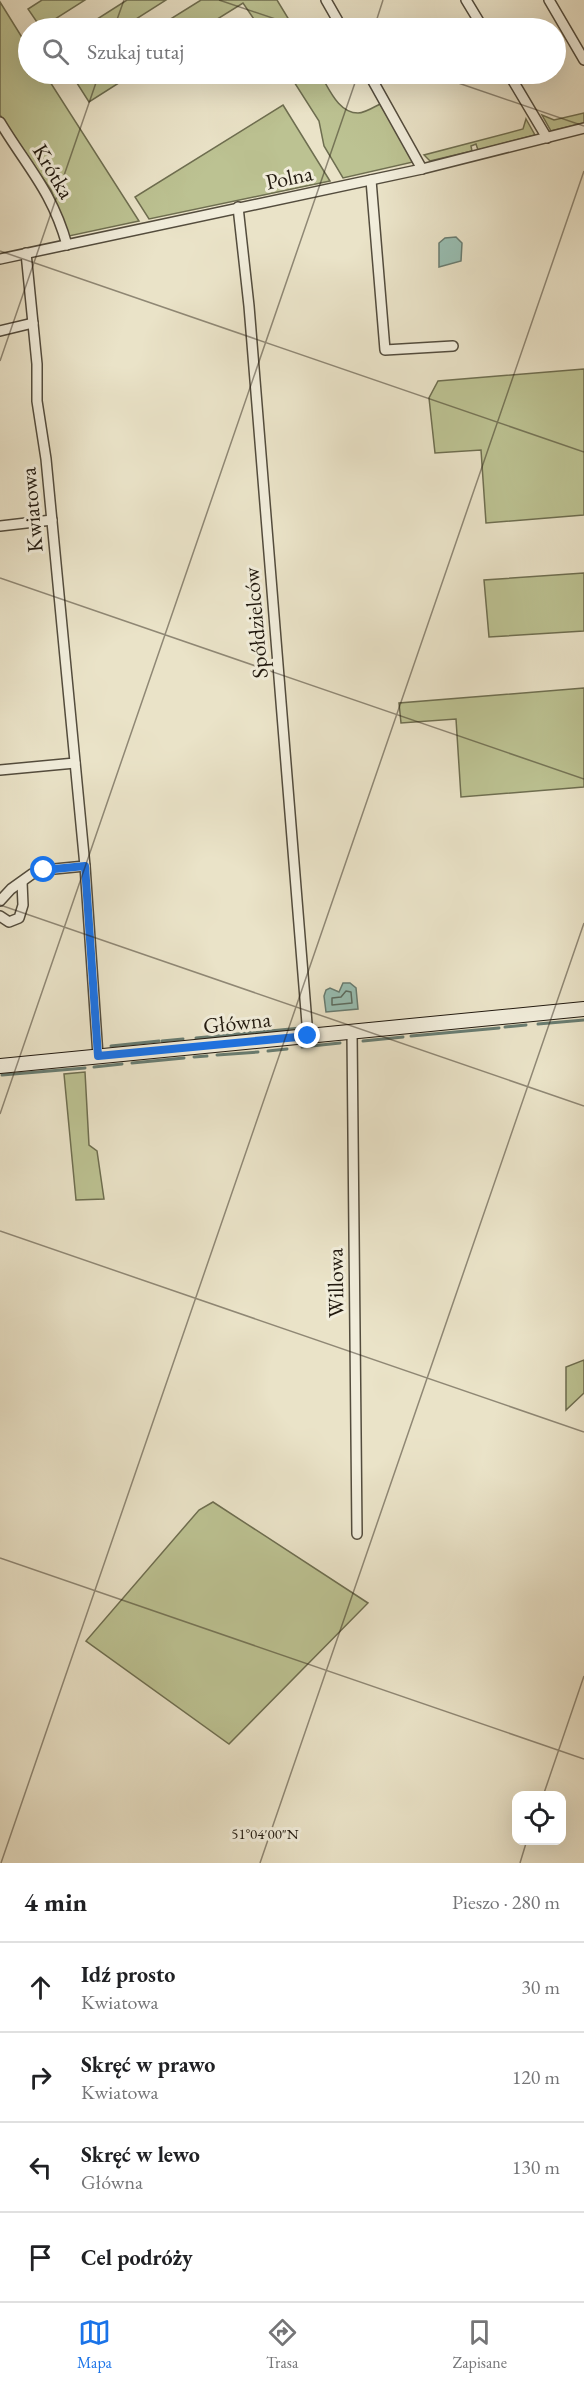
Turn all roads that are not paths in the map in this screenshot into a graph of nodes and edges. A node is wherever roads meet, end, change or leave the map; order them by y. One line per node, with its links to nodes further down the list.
1 (326, 0): 4 (street)
2 (466, 0): 5 (street)
3 (549, 0): 6 (street)
4 (336, 18)
5 (477, 18)
6 (560, 18)
7 (566, 29): 8 (street)
8 (584, 60)
9 (375, 84): 14 (street)
10 (515, 84): 13 (street)
11 (0, 122): 17 (street, Krótka)
12 (584, 128): 13 (street, Polna)
13 (547, 138): 14 (street, Polna)
14 (423, 169): 15 (street, Polna)
15 (371, 180): 16 (street, Polna); 22 (street)
16 (238, 207): 17 (street, Polna); 33 (street, Spółdzielców)
17 (67, 244): 18 (street, Polna)
18 (26, 253): 19 (street, Polna); 20 (street, Kwiatowa)
19 (0, 259)
20 (33, 323): 21 (street); 23 (street, Kwiatowa)
21 (0, 331)
22 (453, 346)
23 (52, 520): 24 (street); 25 (street, Kwiatowa)
24 (0, 526)
25 (75, 763): 26 (street); 27 (street, Kwiatowa)
26 (0, 770)
27 (85, 866): 28 (street); 34 (street, Kwiatowa)
28 (22, 882): 29 (street); 30 (street)
29 (0, 901)
30 (0, 916)
31 (584, 1010): 32 (street, Główna)
32 (352, 1032): 33 (street, Główna); 36 (street, Willowa)
33 (308, 1036): 34 (street, Główna)
34 (98, 1056): 35 (street, Główna)
35 (0, 1063)
36 (357, 1534)

